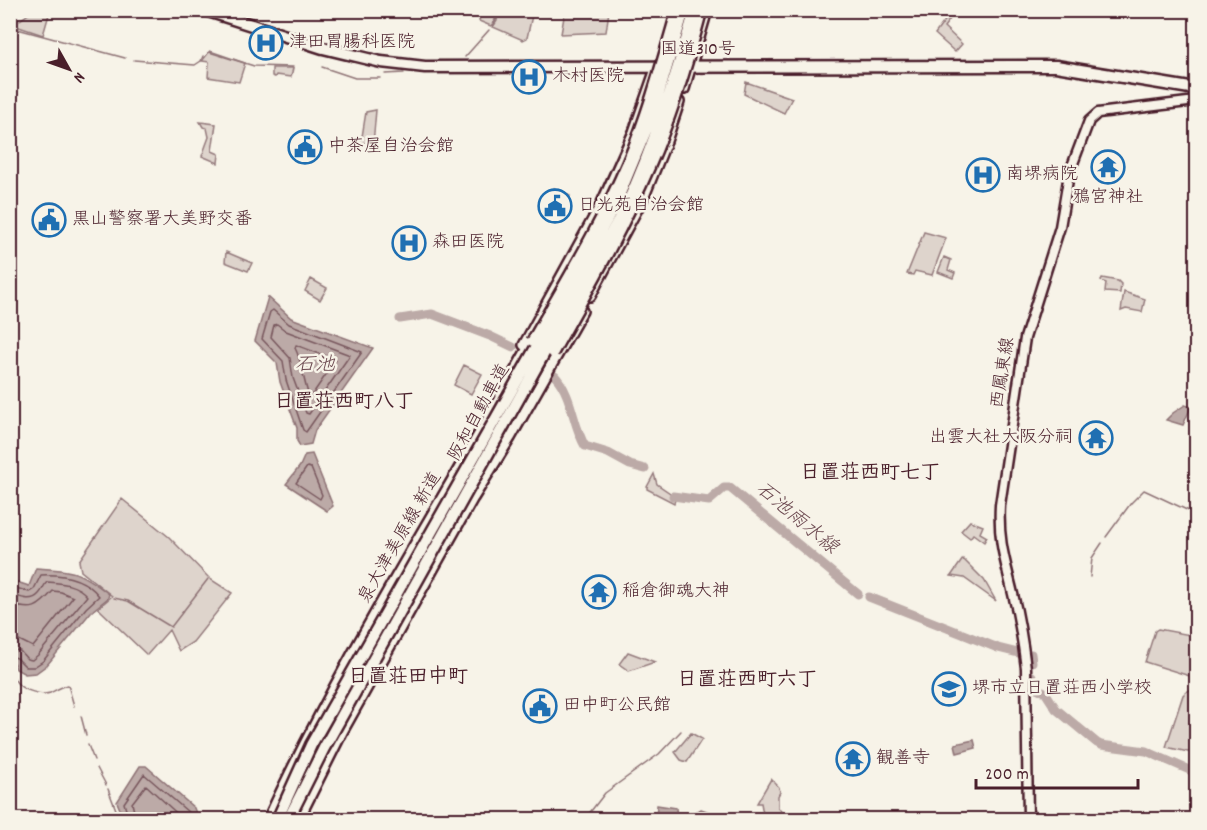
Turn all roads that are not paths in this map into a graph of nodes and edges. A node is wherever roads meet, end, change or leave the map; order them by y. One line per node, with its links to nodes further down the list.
1 (205, 10): 8 (highway, 国道310号)
2 (673, 10): 8 (main road)
3 (677, 10): 12 (main road, 泉大津美原線 新道, bridge)
4 (684, 10): 15 (highway, 阪和自動車道, bridge)
5 (695, 10): 16 (highway, 阪和自動車道, bridge)
6 (702, 10): 13 (main road, bridge)
7 (707, 10): 9 (main road)
8 (657, 66): 9 (highway, 国道310号); 12 (main road)
9 (692, 66): 10 (highway, 国道310号); 13 (main road)
10 (1197, 89)
11 (1197, 101): 18 (main road, 西鳳東線)
12 (447, 490): 14 (main road, 泉大津美原線 新道)
13 (473, 498): 17 (main road)
14 (268, 819)
15 (277, 819)
16 (288, 819)
17 (298, 819)
18 (1028, 819)

